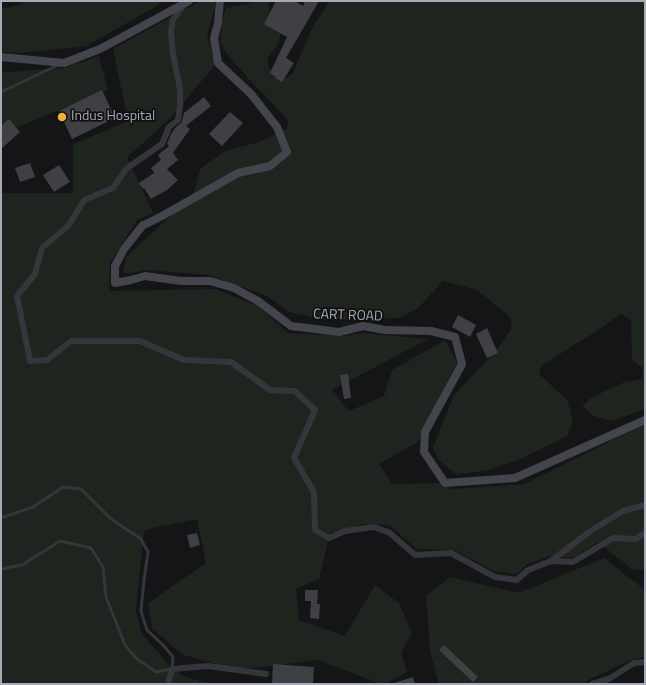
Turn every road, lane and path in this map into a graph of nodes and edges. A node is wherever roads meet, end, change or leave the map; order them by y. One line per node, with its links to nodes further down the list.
1 (220, 1): 6 (main road, CART ROAD)
2 (188, 2): 4 (main road); 10 (street)
3 (1, 57): 4 (main road)
4 (64, 62): 5 (lane)
5 (1, 92)
6 (645, 420)
7 (645, 505): 10 (street)
8 (1, 516): 13 (lane)
9 (645, 533): 10 (street)
10 (551, 561)
11 (1, 569): 13 (lane)
12 (645, 662): 16 (street)
13 (172, 669): 14 (street); 15 (street)
14 (266, 674)
15 (168, 684)
16 (592, 684)

